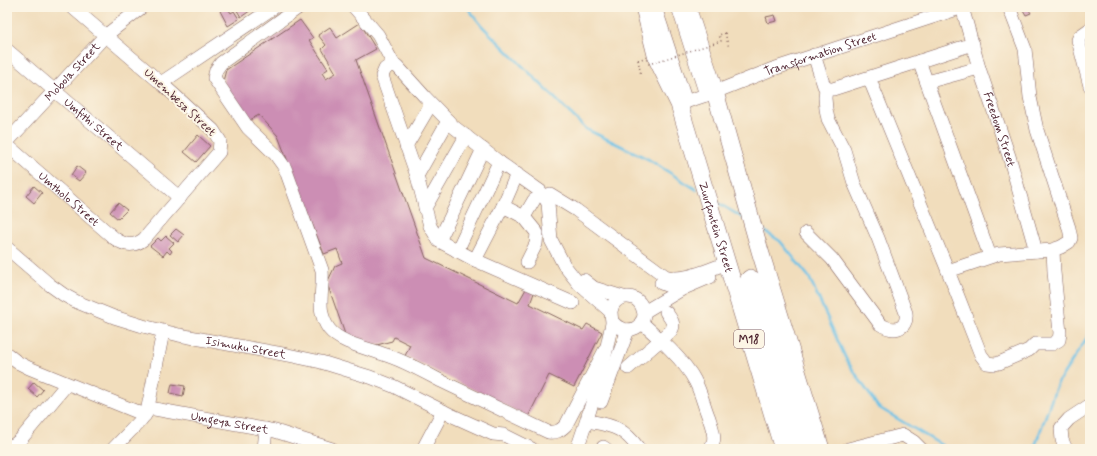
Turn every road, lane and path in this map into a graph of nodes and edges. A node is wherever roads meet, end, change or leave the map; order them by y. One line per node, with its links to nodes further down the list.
1 (72, 7): 13 (street, Umembesa Street)
2 (142, 7): 13 (street, Mobola Street)
3 (274, 7): 24 (street)
4 (299, 7): 68 (street)
5 (354, 7): 19 (street)
6 (644, 7): 29 (main road, Zuurfontein Street / M18)
7 (655, 7): 29 (street)
8 (678, 7): 28 (street)
9 (687, 7): 28 (main road)
10 (962, 7): 14 (street, Freedom Street); 17 (street, Transformation Street)
11 (1009, 7): 50 (street)
12 (1090, 29): 25 (street)
13 (105, 36): 24 (street, Umembesa Street); 27 (street, Mobola Street)
14 (973, 44): 18 (street); 20 (street, Freedom Street)
15 (729, 48): 21 (path, bridge)
16 (7, 50): 27 (street, Umfithi Street)
17 (814, 55): 26 (street); 28 (street, Transformation Street)
18 (919, 61): 22 (street); 23 (street)
19 (394, 65): 30 (street); 34 (street)
20 (979, 68): 23 (street); 52 (street, Freedom Street)
21 (641, 75)
22 (869, 78): 26 (street); 57 (street)
23 (927, 82): 53 (street)
24 (161, 83): 40 (street, Umembesa Street)
25 (1090, 86)
26 (826, 88): 46 (street)
27 (54, 91): 33 (street, Mobola Street); 40 (street, Umfithi Street)
28 (711, 93): 29 (street, Transformation Street); 91 (main road)
29 (682, 103): 56 (main road, Zuurfontein Street / M18)
30 (431, 104): 31 (street); 34 (street)
31 (448, 121): 32 (street); 38 (street)
32 (466, 136): 35 (street); 43 (street)
33 (7, 144): 48 (street, Umtholo Street)
34 (406, 146): 38 (street)
35 (483, 149): 36 (street); 47 (street)
36 (499, 162): 37 (street); 51 (street)
37 (514, 172): 39 (street); 42 (street); 64 (street)
38 (416, 176): 43 (street)
39 (550, 194): 44 (street); 56 (street)
40 (180, 198): 48 (street, Umembesa Street)
41 (534, 200): 45 (street)
42 (503, 206): 45 (street); 54 (street)
43 (425, 208): 47 (street)
44 (556, 210): 58 (street); 60 (street)
45 (524, 217): 55 (street)
46 (806, 233)
47 (439, 241): 51 (street)
48 (135, 244)
49 (7, 248): 66 (street, Isimuku Street)
50 (1053, 250): 52 (street); 57 (street)
51 (457, 251): 54 (street)
52 (1036, 252): 53 (street)
53 (990, 256): 57 (street)
54 (475, 260): 61 (street)
55 (527, 262)
56 (728, 267): 59 (street); 88 (main road, Zuurfontein Street / M18)
57 (948, 271)
58 (661, 283): 59 (street); 62 (street)
59 (684, 288): 62 (street)
60 (623, 297): 62 (street); 64 (street)
61 (573, 303)
62 (642, 312): 65 (street); 67 (street)
63 (666, 312): 67 (street)
64 (611, 316): 65 (street); 68 (street)
65 (628, 330): 75 (street)
66 (163, 332): 73 (street, Isimuku Street); 74 (street)
67 (661, 340): 70 (street); 87 (street)
68 (606, 348): 80 (street)
69 (7, 354): 71 (street, Umgeya Street)
70 (628, 368)
71 (67, 384): 74 (street, Umgeya Street); 78 (street)
72 (1090, 404): 94 (street)
73 (443, 411): 77 (street, Isimuku Street); 84 (street)
74 (147, 412): 76 (street, Umgeya Street); 81 (street)
75 (593, 422): 80 (street); 86 (street)
76 (266, 429): 82 (street); 83 (street, Umgeya Street)
77 (510, 446): 85 (street, Isimuku Street)
78 (7, 447)
79 (865, 447): 92 (street); 93 (street)
80 (582, 448)
81 (114, 449)
82 (264, 449)
83 (332, 449)
84 (423, 449)
85 (532, 449)
86 (640, 449)
87 (709, 449)
88 (783, 449)
89 (798, 449): 90 (street)
90 (809, 449)
91 (821, 449)
92 (848, 449)
93 (920, 449)
94 (1066, 449)

